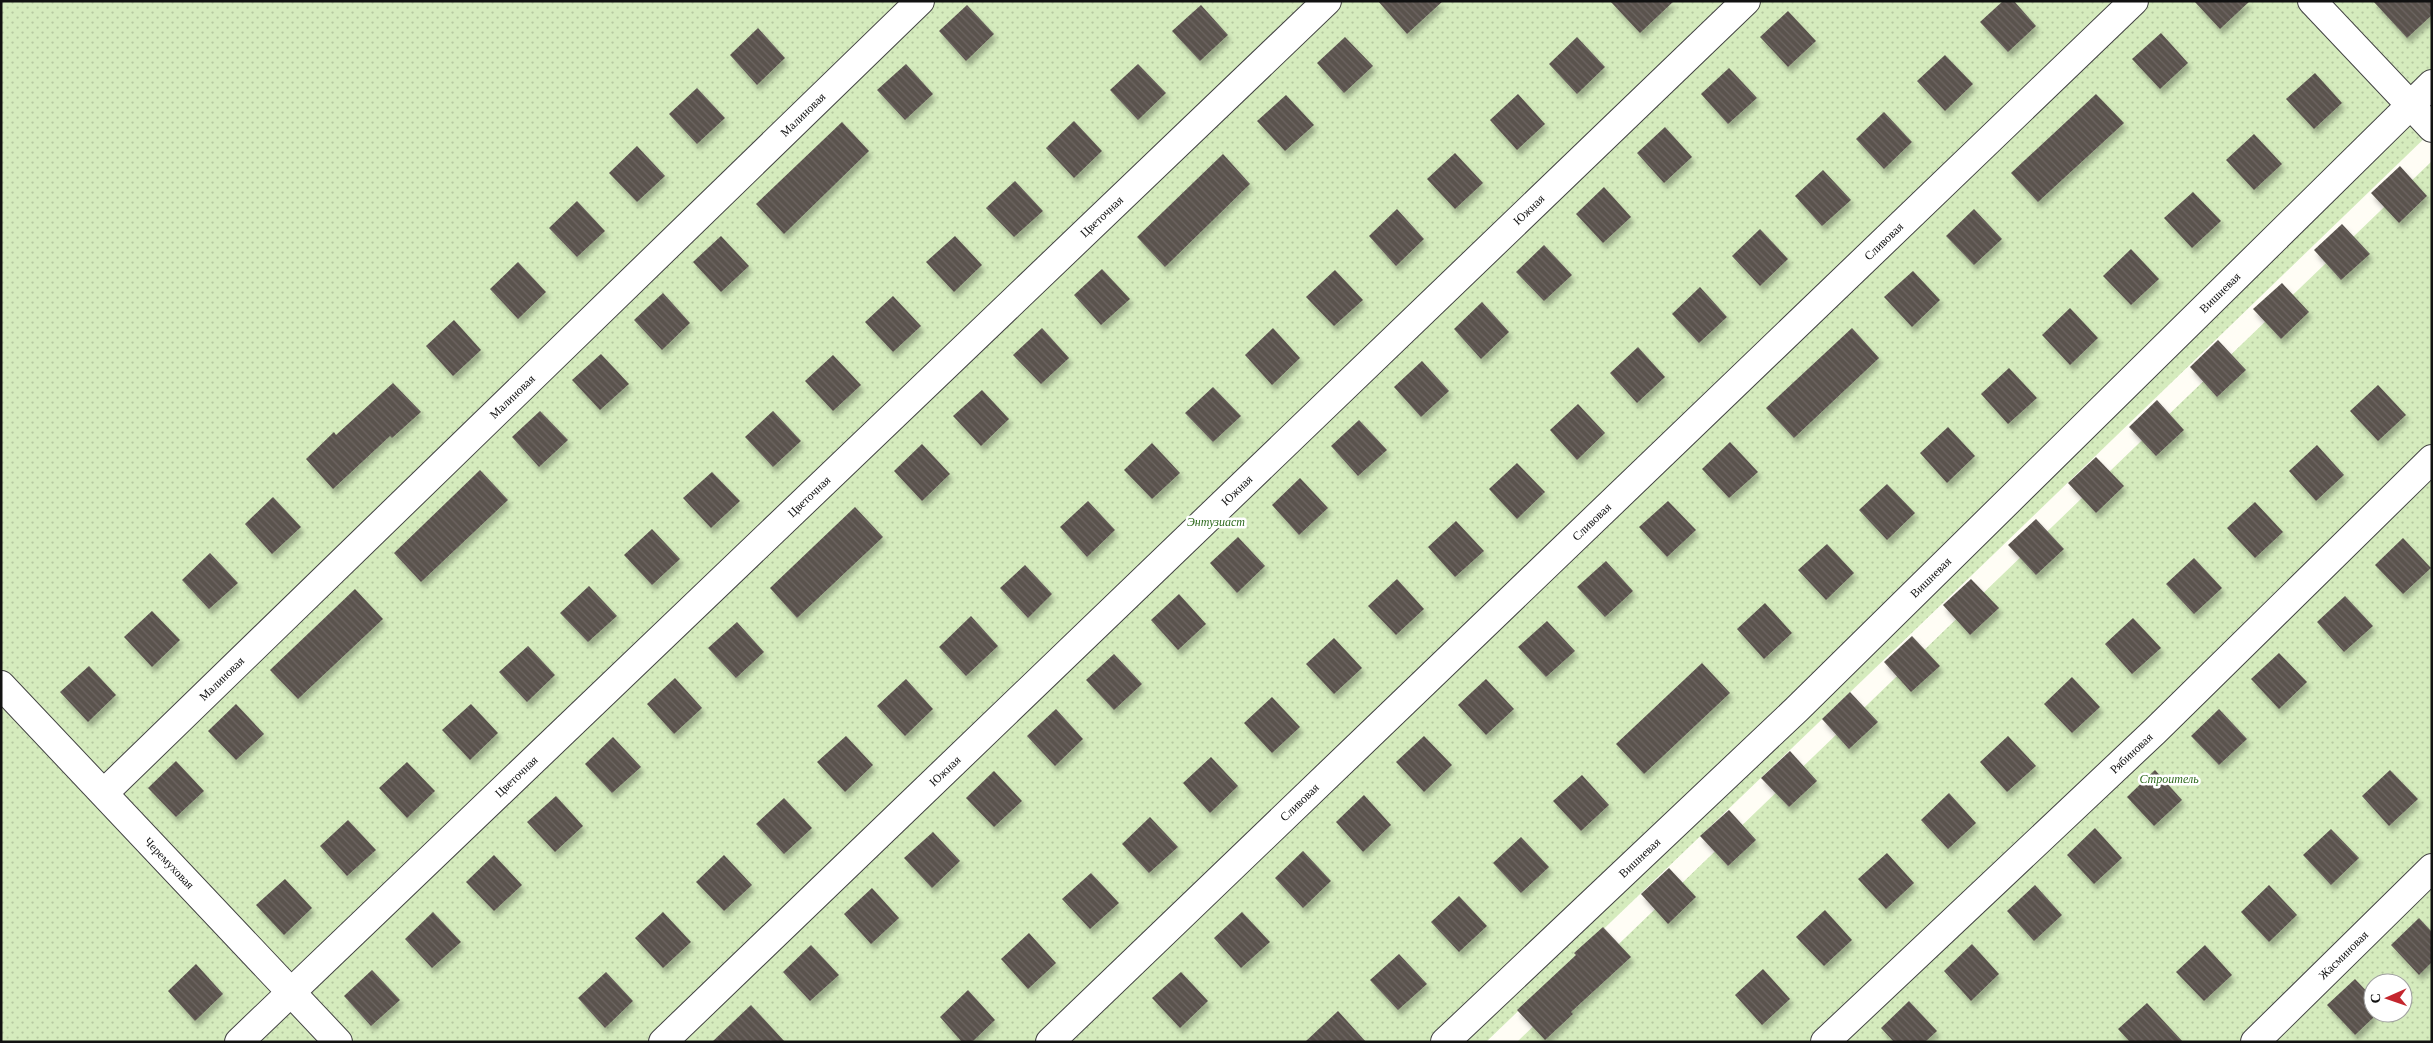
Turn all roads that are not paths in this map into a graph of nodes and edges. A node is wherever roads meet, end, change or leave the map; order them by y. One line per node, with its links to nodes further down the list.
1 (920, 1): 11 (street, Малиновая)
2 (1327, 1): 13 (street, Цветочная)
3 (1746, 1): 16 (street, Южная)
4 (2134, 1): 17 (street, Сливовая)
5 (2312, 1): 7 (street)
6 (2432, 84): 7 (street, Вишневая)
7 (2410, 105): 8 (street); 18 (street, Вишневая)
8 (2432, 128)
9 (2432, 459): 19 (street, Рябиновая)
10 (1, 685): 11 (street, Черемуховая)
11 (104, 793): 13 (street, Черемуховая)
12 (2432, 868): 20 (street, Жасминовая)
13 (290, 992): 14 (street, Цветочная); 15 (street, Черемуховая)
14 (239, 1042)
15 (338, 1042)
16 (663, 1042)
17 (1050, 1042)
18 (1445, 1042)
19 (1826, 1042)
20 (2255, 1042)

